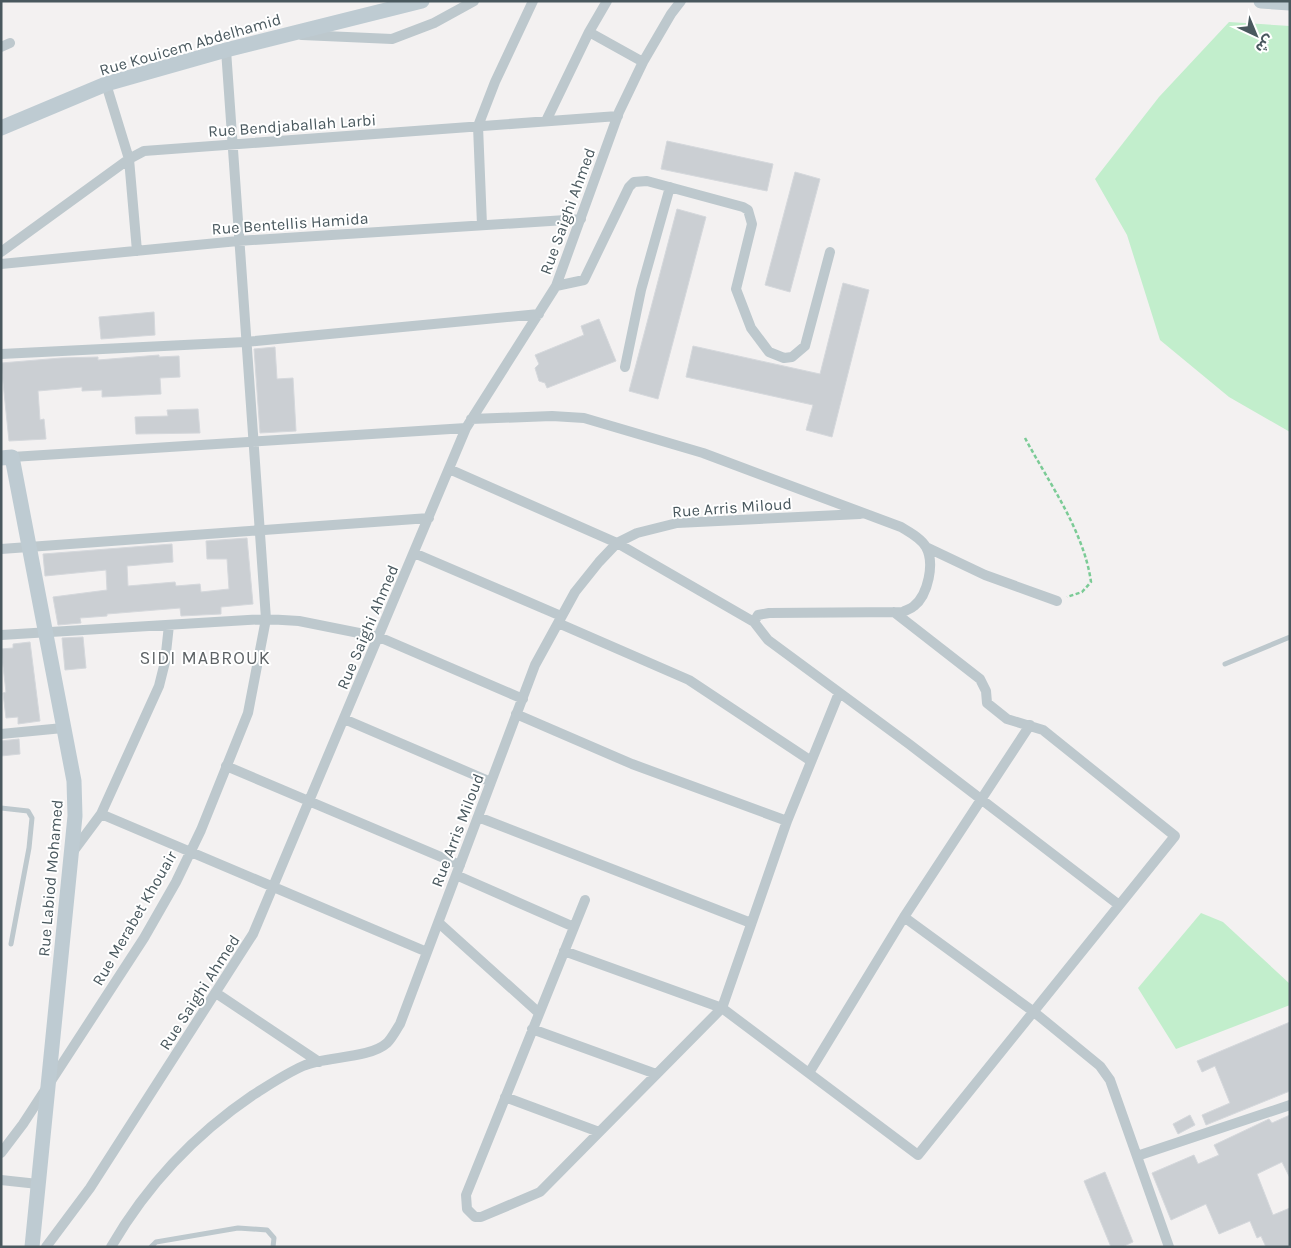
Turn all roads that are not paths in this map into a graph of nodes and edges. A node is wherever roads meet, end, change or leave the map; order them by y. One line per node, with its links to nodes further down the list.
1 (422, 1): 9 (street, Rue Kouicem Abdelhamid)
2 (474, 1): 9 (street)
3 (533, 1): 15 (street)
4 (607, 1): 8 (street)
5 (681, 1): 11 (street, Rue Saighi Ahmed)
6 (1261, 1): 7 (street)
7 (1290, 3)
8 (589, 32): 11 (street); 14 (street)
9 (289, 34): 10 (street, Rue Kouicem Abdelhamid)
10 (226, 50): 12 (street, Rue Kouicem Abdelhamid); 17 (street, Rue Merabet Khouair)
11 (643, 62): 13 (street, Rue Saighi Ahmed)
12 (106, 84): 16 (street, Rue Kouicem Abdelhamid); 18 (street)
13 (618, 116): 14 (street, Rue Bendjaballah Larbi); 20 (street, Rue Saighi Ahmed)
14 (546, 121): 15 (street, Rue Bendjaballah Larbi)
15 (478, 126): 17 (street, Rue Bendjaballah Larbi); 21 (street)
16 (1, 128)
17 (232, 144): 18 (street, Rue Bendjaballah Larbi); 22 (street, Rue Merabet Khouair)
18 (129, 159): 23 (street); 24 (street, Rue Bendjaballah Larbi)
19 (670, 187): 25 (street); 27 (street); 31 (street)
20 (581, 219): 21 (street, Rue Bentellis Hamida); 27 (street, Rue Saighi Ahmed)
21 (482, 225): 22 (street, Rue Bentellis Hamida)
22 (238, 241): 23 (street, Rue Bentellis Hamida); 29 (street, Rue Merabet Khouair)
23 (137, 251): 26 (street, Rue Bentellis Hamida)
24 (1, 252)
25 (830, 252)
26 (1, 264)
27 (556, 286): 28 (street, Rue Saighi Ahmed)
28 (538, 314): 29 (street); 32 (street, Rue Saighi Ahmed)
29 (245, 342): 30 (street); 33 (street, Rue Merabet Khouair)
30 (1, 354)
31 (625, 367)
32 (468, 424): 33 (street); 35 (street, Rue Saighi Ahmed); 36 (street)
33 (253, 442): 34 (street); 38 (street, Rue Merabet Khouair)
34 (7, 458): 41 (street, Rue Labiod Mohamed)
35 (449, 469): 37 (street, Rue Saighi Ahmed); 39 (street)
36 (863, 514): 39 (street, Rue Arris Miloud); 40 (street)
37 (429, 518): 38 (street); 43 (street, Rue Saighi Ahmed)
38 (258, 531): 41 (street); 46 (street, Rue Merabet Khouair)
39 (617, 543): 47 (street, Rue Arris Miloud); 48 (street)
40 (926, 547): 44 (street); 45 (street)
41 (29, 548): 42 (street); 50 (street, Rue Labiod Mohamed)
42 (1, 549)
43 (414, 553): 47 (street); 52 (street, Rue Saighi Ahmed)
44 (1057, 601)
45 (894, 612): 48 (street); 59 (street)
46 (266, 619): 49 (street); 52 (street); 63 (street, Rue Merabet Khouair)
47 (560, 619): 56 (street, Rue Arris Miloud); 62 (street)
48 (754, 622): 55 (street)
49 (169, 625): 50 (street); 68 (street)
50 (45, 632): 51 (street); 60 (street, Rue Labiod Mohamed)
51 (1, 635)
52 (379, 637): 56 (street); 58 (street, Rue Saighi Ahmed)
53 (1290, 637): 54 (lane)
54 (1225, 664)
55 (839, 693): 62 (street); 65 (street)
56 (522, 699): 57 (street, Rue Arris Miloud)
57 (516, 714): 64 (street, Rue Arris Miloud); 70 (street)
58 (344, 719): 64 (street); 66 (street, Rue Saighi Ahmed)
59 (1030, 725): 65 (street); 76 (street)
60 (63, 728): 61 (street); 72 (street, Rue Labiod Mohamed)
61 (1, 734)
62 (811, 761): 70 (street)
63 (226, 766): 66 (street); 71 (street, Rue Merabet Khouair)
64 (491, 782): 69 (street, Rue Arris Miloud)
65 (981, 799): 76 (street); 77 (street)
66 (309, 803): 73 (street); 74 (street, Rue Saighi Ahmed)
67 (1, 808): 81 (lane)
68 (101, 814): 71 (street); 72 (street)
69 (478, 818): 73 (street, Rue Arris Miloud); 79 (street)
70 (786, 820): 79 (street)
71 (190, 853): 74 (street); 92 (street, Rue Merabet Khouair)
72 (71, 855): 92 (street, Rue Labiod Mohamed)
73 (458, 870): 78 (street, Rue Arris Miloud); 80 (street)
74 (273, 887): 83 (street); 84 (street, Rue Saighi Ahmed)
75 (585, 900): 80 (street)
76 (1119, 905): 86 (street)
77 (904, 916): 86 (street); 90 (street)
78 (438, 923): 83 (street, Rue Arris Miloud); 87 (street)
79 (751, 923): 85 (street)
80 (574, 927): 82 (street)
81 (11, 944)
82 (564, 951): 85 (street); 87 (street)
83 (428, 952): 89 (street, Rue Arris Miloud)
84 (216, 993): 89 (street); 101 (street, Rue Saighi Ahmed)
85 (722, 1008): 90 (street); 91 (street)
86 (1034, 1012): 90 (street); 97 (street)
87 (539, 1013): 88 (street)
88 (532, 1029): 91 (street); 93 (street)
89 (319, 1062): 102 (street, Rue Arris Miloud)
90 (810, 1073)
91 (656, 1074): 95 (street)
92 (48, 1082): 96 (street, Rue Merabet Khouair); 99 (street, Rue Labiod Mohamed)
93 (505, 1097): 95 (street); 95 (street)
94 (1290, 1105): 97 (street)
95 (599, 1132)
96 (1, 1153)
97 (1137, 1156): 105 (street)
98 (1, 1180): 99 (street)
99 (38, 1184): 100 (street, Rue Labiod Mohamed)
100 (32, 1247)
101 (46, 1247)
102 (111, 1247)
103 (151, 1247): 104 (lane)
104 (272, 1247)
105 (1168, 1247)

